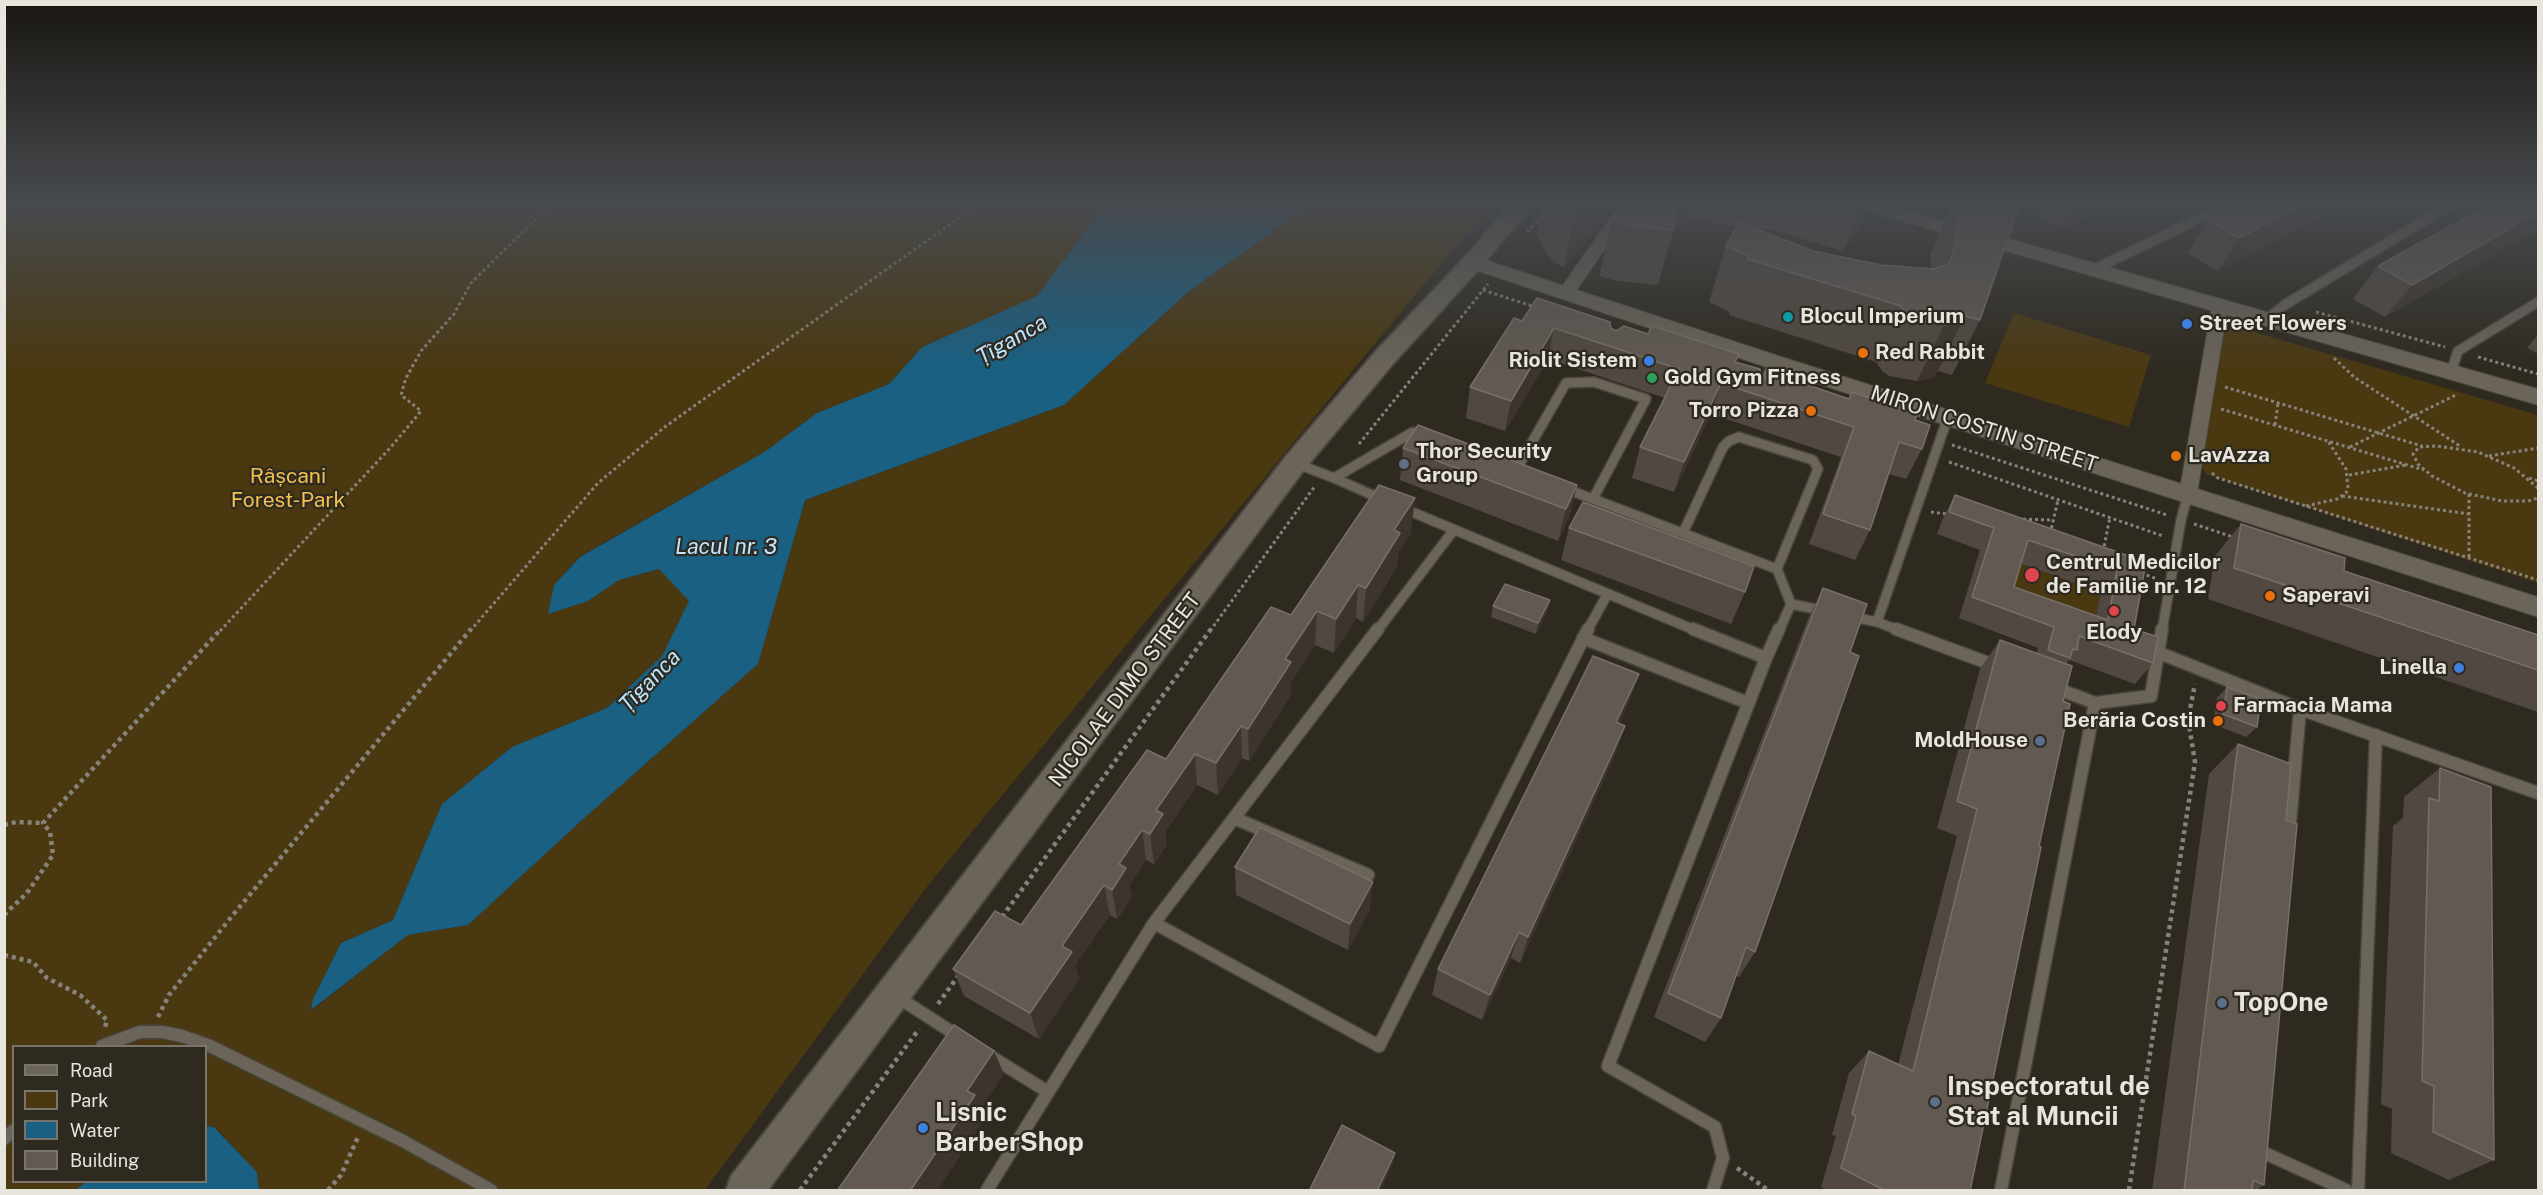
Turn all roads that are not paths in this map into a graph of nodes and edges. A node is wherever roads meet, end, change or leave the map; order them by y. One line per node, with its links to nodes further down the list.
1 (1489, 259): 6 (main road, NICOLAE DIMO STREET)
2 (1590, 259): 8 (street)
3 (2060, 259): 7 (street)
4 (2116, 259): 7 (lane)
5 (2361, 259): 11 (lane)
6 (1485, 266): 8 (street, MIRON COSTIN STREET); 20 (main road, NICOLAE DIMO STREET)
7 (2093, 270): 10 (street)
8 (1566, 293): 12 (street, MIRON COSTIN STREET)
9 (2538, 302): 13 (lane)
10 (2220, 305): 11 (street); 24 (street)
11 (2267, 319): 13 (street)
12 (1774, 362): 15 (lane); 16 (street, MIRON COSTIN STREET)
13 (2449, 381): 14 (street)
14 (2538, 397)
15 (1755, 402)
16 (1948, 417): 24 (street, MIRON COSTIN STREET); 32 (lane)
17 (1743, 425): 18 (lane)
18 (1739, 437): 27 (lane); 28 (lane)
19 (1434, 439): 22 (lane)
20 (1295, 463): 22 (lane); 47 (main road, NICOLAE DIMO STREET)
21 (1527, 474): 25 (lane)
22 (1329, 476): 26 (lane)
23 (1549, 482): 25 (lane)
24 (2188, 494): 31 (street, MIRON COSTIN STREET); 34 (lane)
25 (1593, 499): 27 (lane)
26 (1453, 531): 29 (lane); 43 (lane)
27 (1683, 533): 28 (lane)
28 (1777, 569): 30 (lane)
29 (1607, 595): 33 (lane); 35 (lane)
30 (1791, 604): 32 (lane); 35 (lane)
31 (2538, 608)
32 (1877, 622): 36 (lane)
33 (1583, 638): 39 (lane); 46 (lane)
34 (2157, 652): 38 (lane); 40 (lane)
35 (1766, 658): 39 (lane)
36 (2007, 670)
37 (2040, 682): 38 (lane)
38 (2095, 703): 55 (lane)
39 (1748, 704): 54 (lane)
40 (2300, 709): 41 (lane); 44 (lane)
41 (2376, 735): 42 (lane); 57 (lane)
42 (2538, 793)
43 (1234, 818): 45 (lane); 46 (lane)
44 (2287, 853)
45 (1368, 875)
46 (1154, 923): 49 (lane)
47 (893, 994): 49 (lane); 52 (main road, NICOLAE DIMO STREET)
48 (102, 1042): 51 (lane)
49 (1048, 1092): 53 (lane)
50 (2260, 1150): 56 (lane)
51 (491, 1191)
52 (745, 1191)
53 (987, 1191)
54 (1713, 1191)
55 (2001, 1191)
56 (2346, 1191)
57 (2358, 1191)

